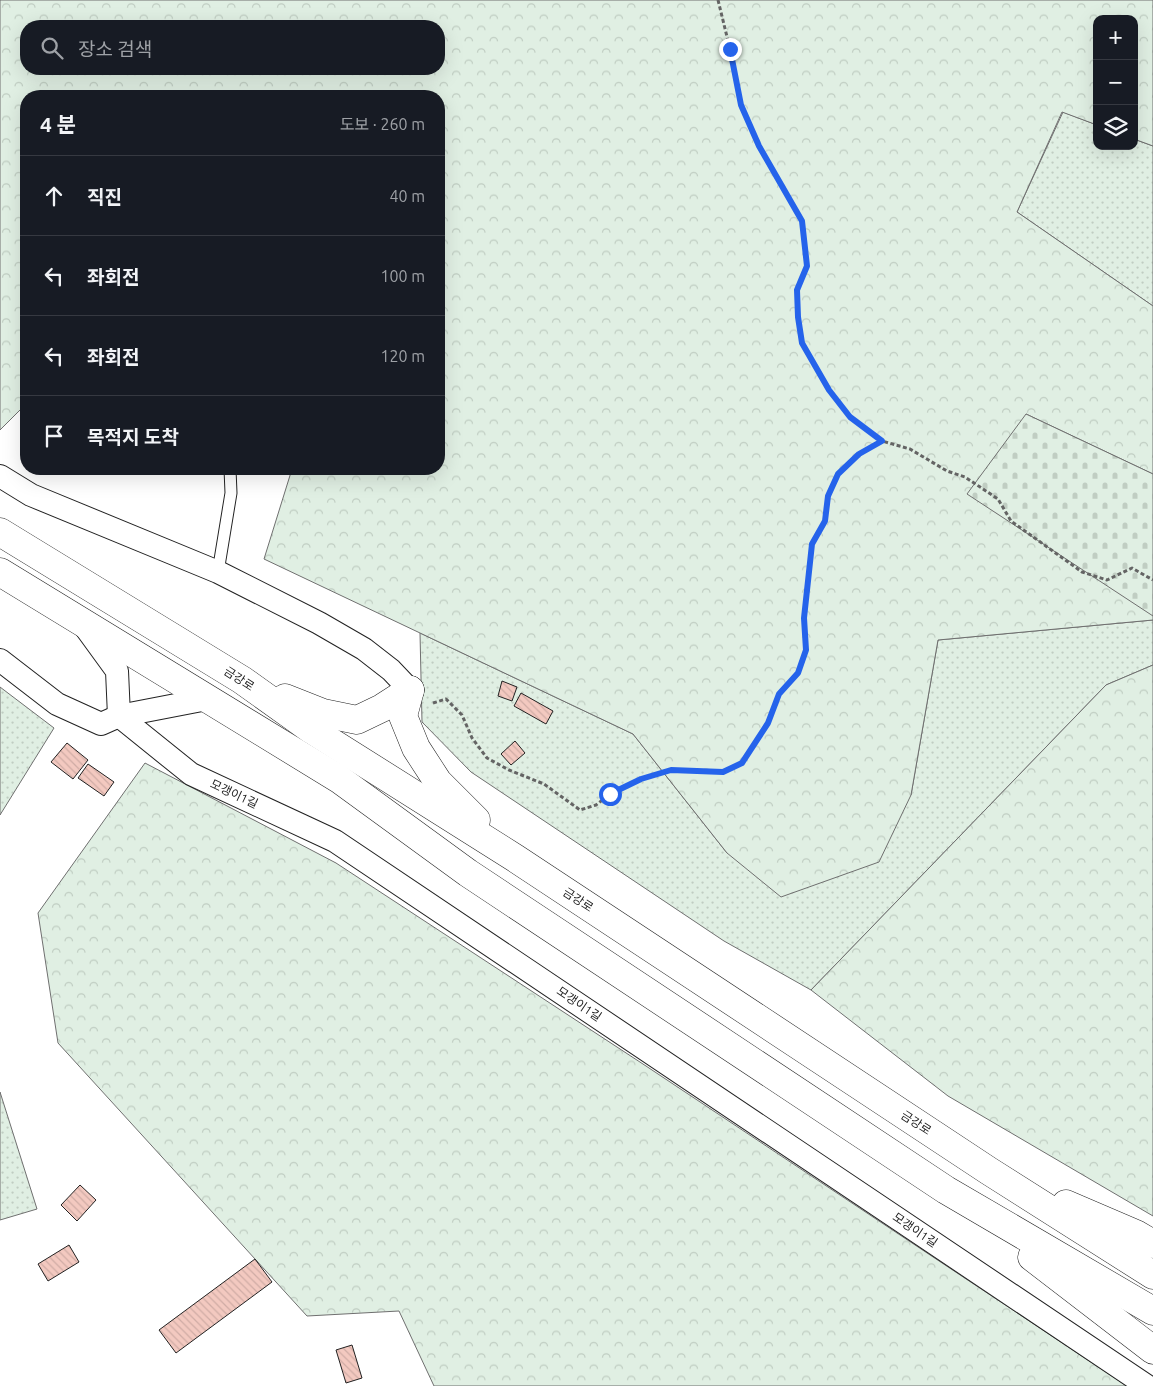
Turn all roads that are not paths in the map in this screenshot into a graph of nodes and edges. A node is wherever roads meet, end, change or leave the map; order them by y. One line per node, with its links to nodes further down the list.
1 (230, 475): 5 (lane)
2 (0, 476): 5 (street)
3 (0, 532): 8 (highway, 금강로)
4 (0, 572): 6 (highway)
5 (218, 572): 9 (street)
6 (82, 622): 10 (highway); 11 (street)
7 (0, 660): 11 (street)
8 (242, 680): 9 (highway); 12 (highway, 금강로)
9 (410, 690): 12 (highway)
10 (207, 699): 11 (street); 14 (highway)
11 (119, 716): 19 (street, 모갱이1길)
12 (515, 858): 13 (highway, 금강로)
13 (989, 1171): 15 (highway); 16 (highway, 금강로)
14 (946, 1190): 17 (highway); 18 (highway)
15 (1153, 1244)
16 (1153, 1275)
17 (1153, 1311)
18 (1153, 1350)
19 (1147, 1386)

